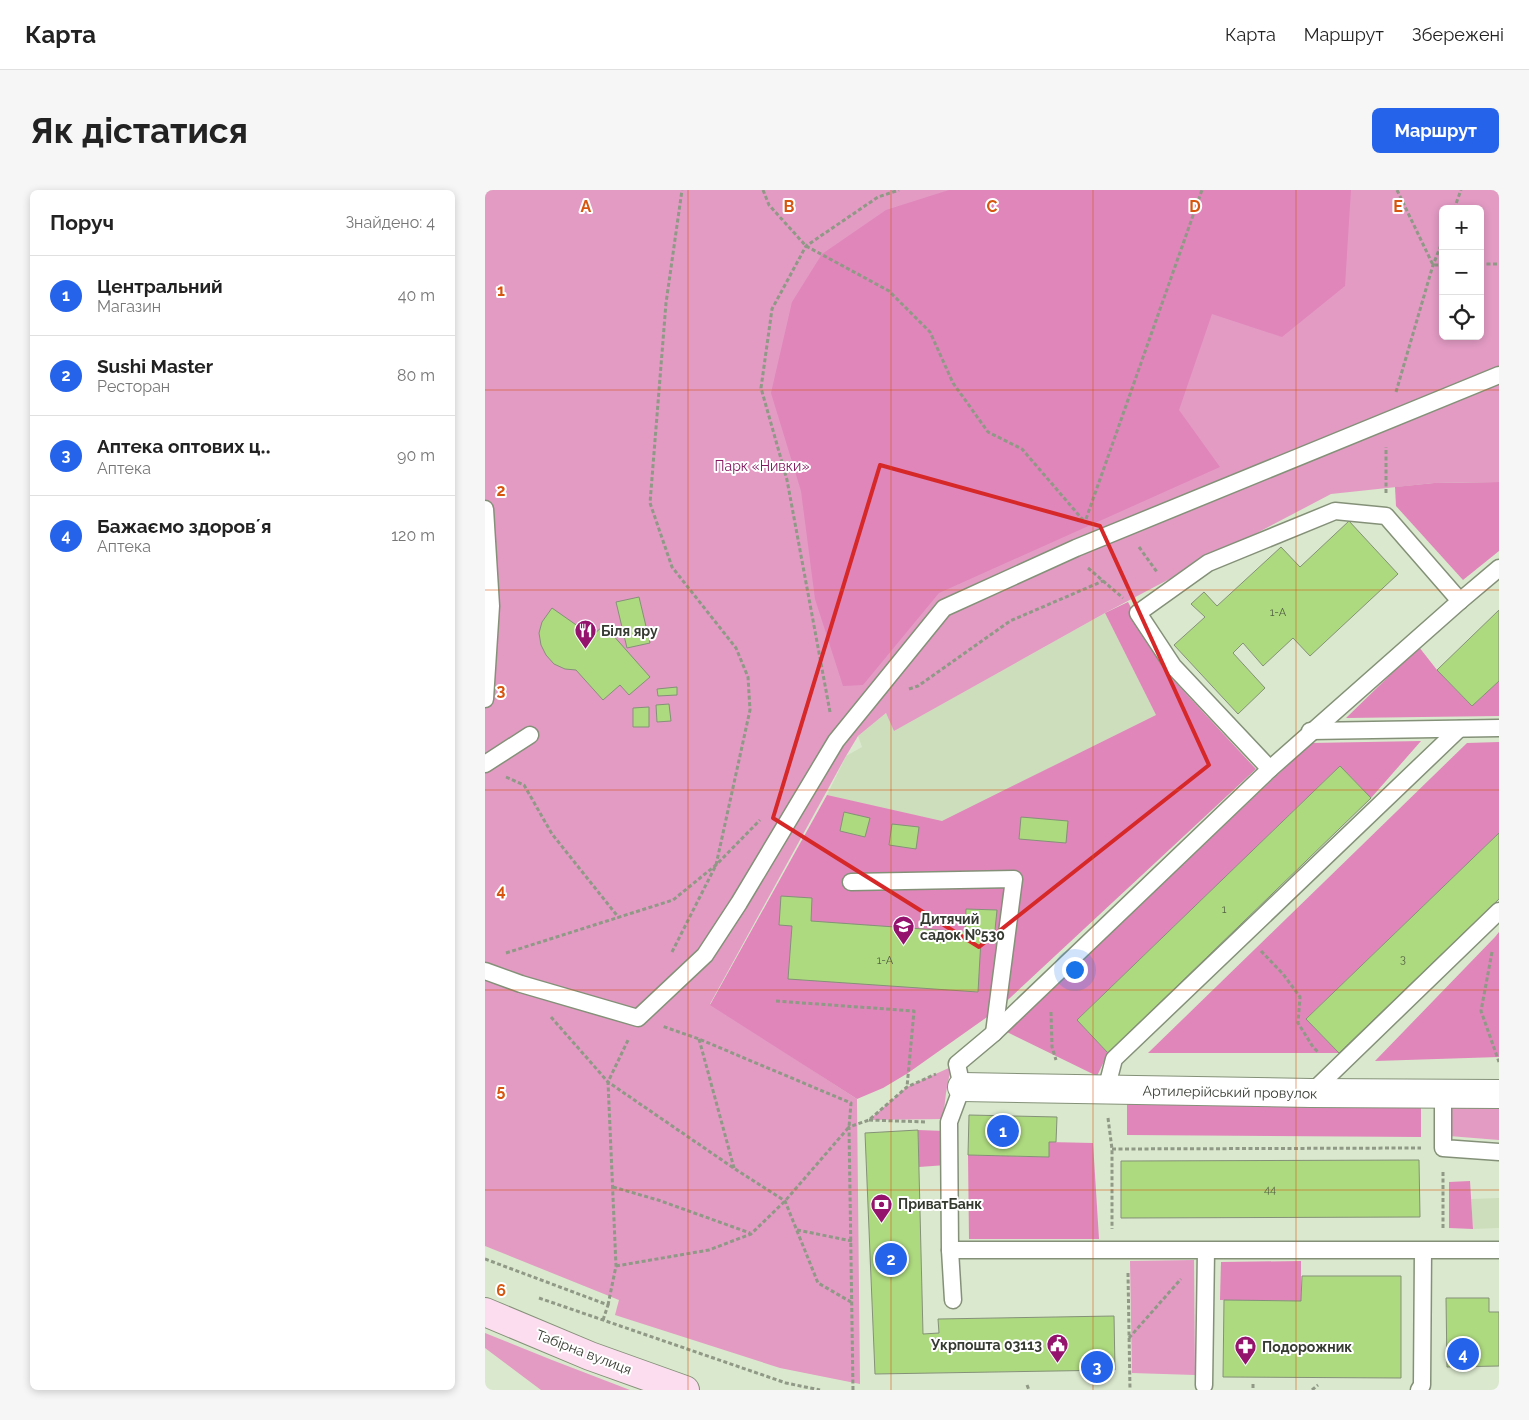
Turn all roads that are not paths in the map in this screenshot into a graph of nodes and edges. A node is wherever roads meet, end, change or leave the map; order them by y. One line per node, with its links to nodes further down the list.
1 (1499, 375): 14 (lane)
2 (485, 509): 5 (lane)
3 (1499, 568): 4 (lane)
4 (1459, 601): 8 (lane); 11 (lane)
5 (485, 699)
6 (1499, 728): 7 (lane)
7 (1459, 729): 8 (lane); 17 (lane)
8 (1310, 732): 11 (lane)
9 (530, 735): 10 (lane)
10 (485, 764)
11 (1270, 769): 15 (lane)
12 (851, 882): 15 (lane)
13 (1497, 913): 18 (lane)
14 (485, 971)
15 (994, 1033): 16 (lane)
16 (959, 1075): 17 (street, Артилерійський провулок); 22 (lane)
17 (1105, 1090): 18 (street, Артилерійський провулок)
18 (1311, 1093): 19 (street, Артилерійський провулок)
19 (1443, 1093): 20 (street, Артилерійський провулок); 21 (lane)
20 (1499, 1094)
21 (1499, 1152)
22 (950, 1250): 24 (lane); 26 (lane)
23 (1499, 1250): 25 (lane)
24 (1206, 1251): 25 (lane); 28 (lane)
25 (1423, 1251): 30 (lane)
26 (953, 1300)
27 (485, 1312): 29 (main road, Табірна вулиця)
28 (1204, 1385)
29 (685, 1390)
30 (1419, 1390)

